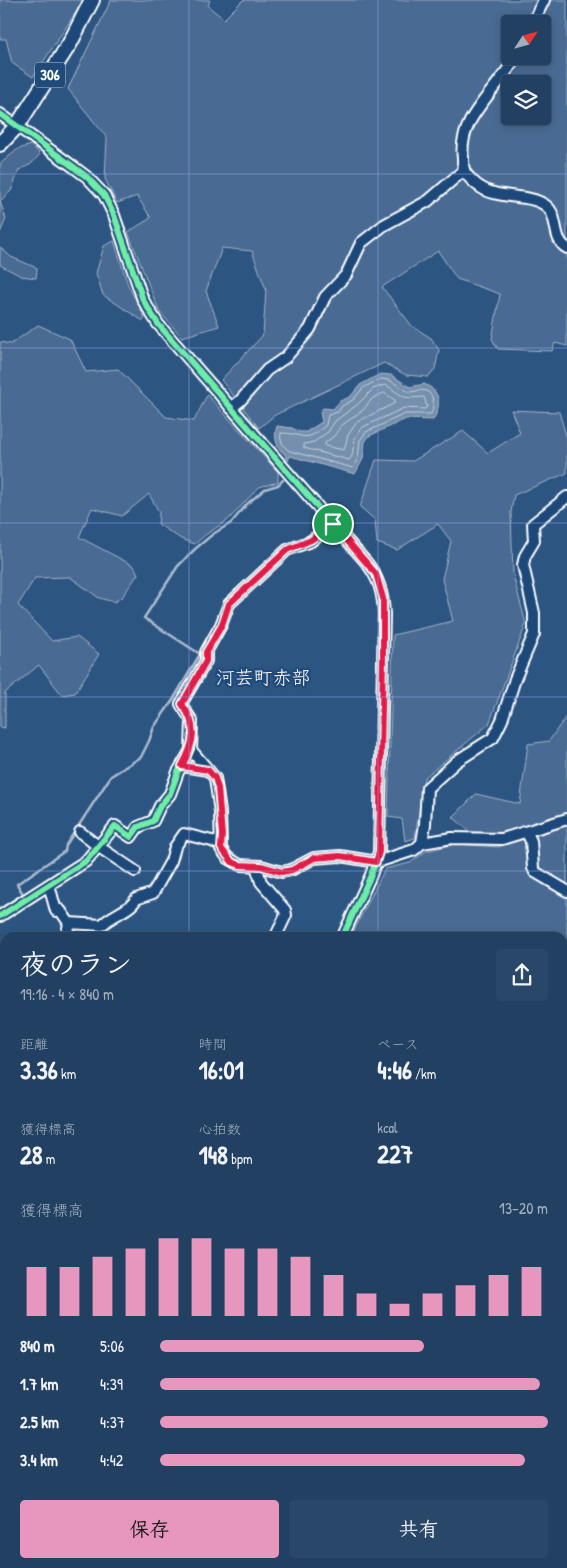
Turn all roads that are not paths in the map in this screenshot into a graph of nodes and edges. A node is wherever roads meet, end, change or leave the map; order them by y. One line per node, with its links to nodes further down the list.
1 (92, 0): 6 (highway, 306)
2 (544, 0): 3 (street)
3 (536, 15)
4 (510, 65): 8 (street)
5 (0, 114): 6 (street)
6 (17, 126): 7 (highway, 306); 10 (street)
7 (0, 144)
8 (464, 170): 9 (street); 10 (street)
9 (567, 248)
10 (231, 408): 12 (street)
11 (567, 496): 19 (street)
12 (333, 524): 13 (street); 22 (street)
13 (191, 750): 14 (street); 15 (street)
14 (182, 766): 15 (street); 21 (street)
15 (208, 770): 20 (street)
16 (567, 819): 18 (street)
17 (80, 832): 21 (street)
18 (527, 833): 19 (street); 26 (street)
19 (422, 843): 22 (street)
20 (221, 845): 23 (street); 28 (street)
21 (99, 847): 24 (street); 25 (street)
22 (376, 862): 23 (street); 31 (street)
23 (256, 866): 30 (street)
24 (135, 871)
25 (49, 885): 27 (street); 28 (street)
26 (567, 891)
27 (0, 916)
28 (69, 923): 29 (street)
29 (67, 932)
30 (278, 932)
31 (345, 932)

